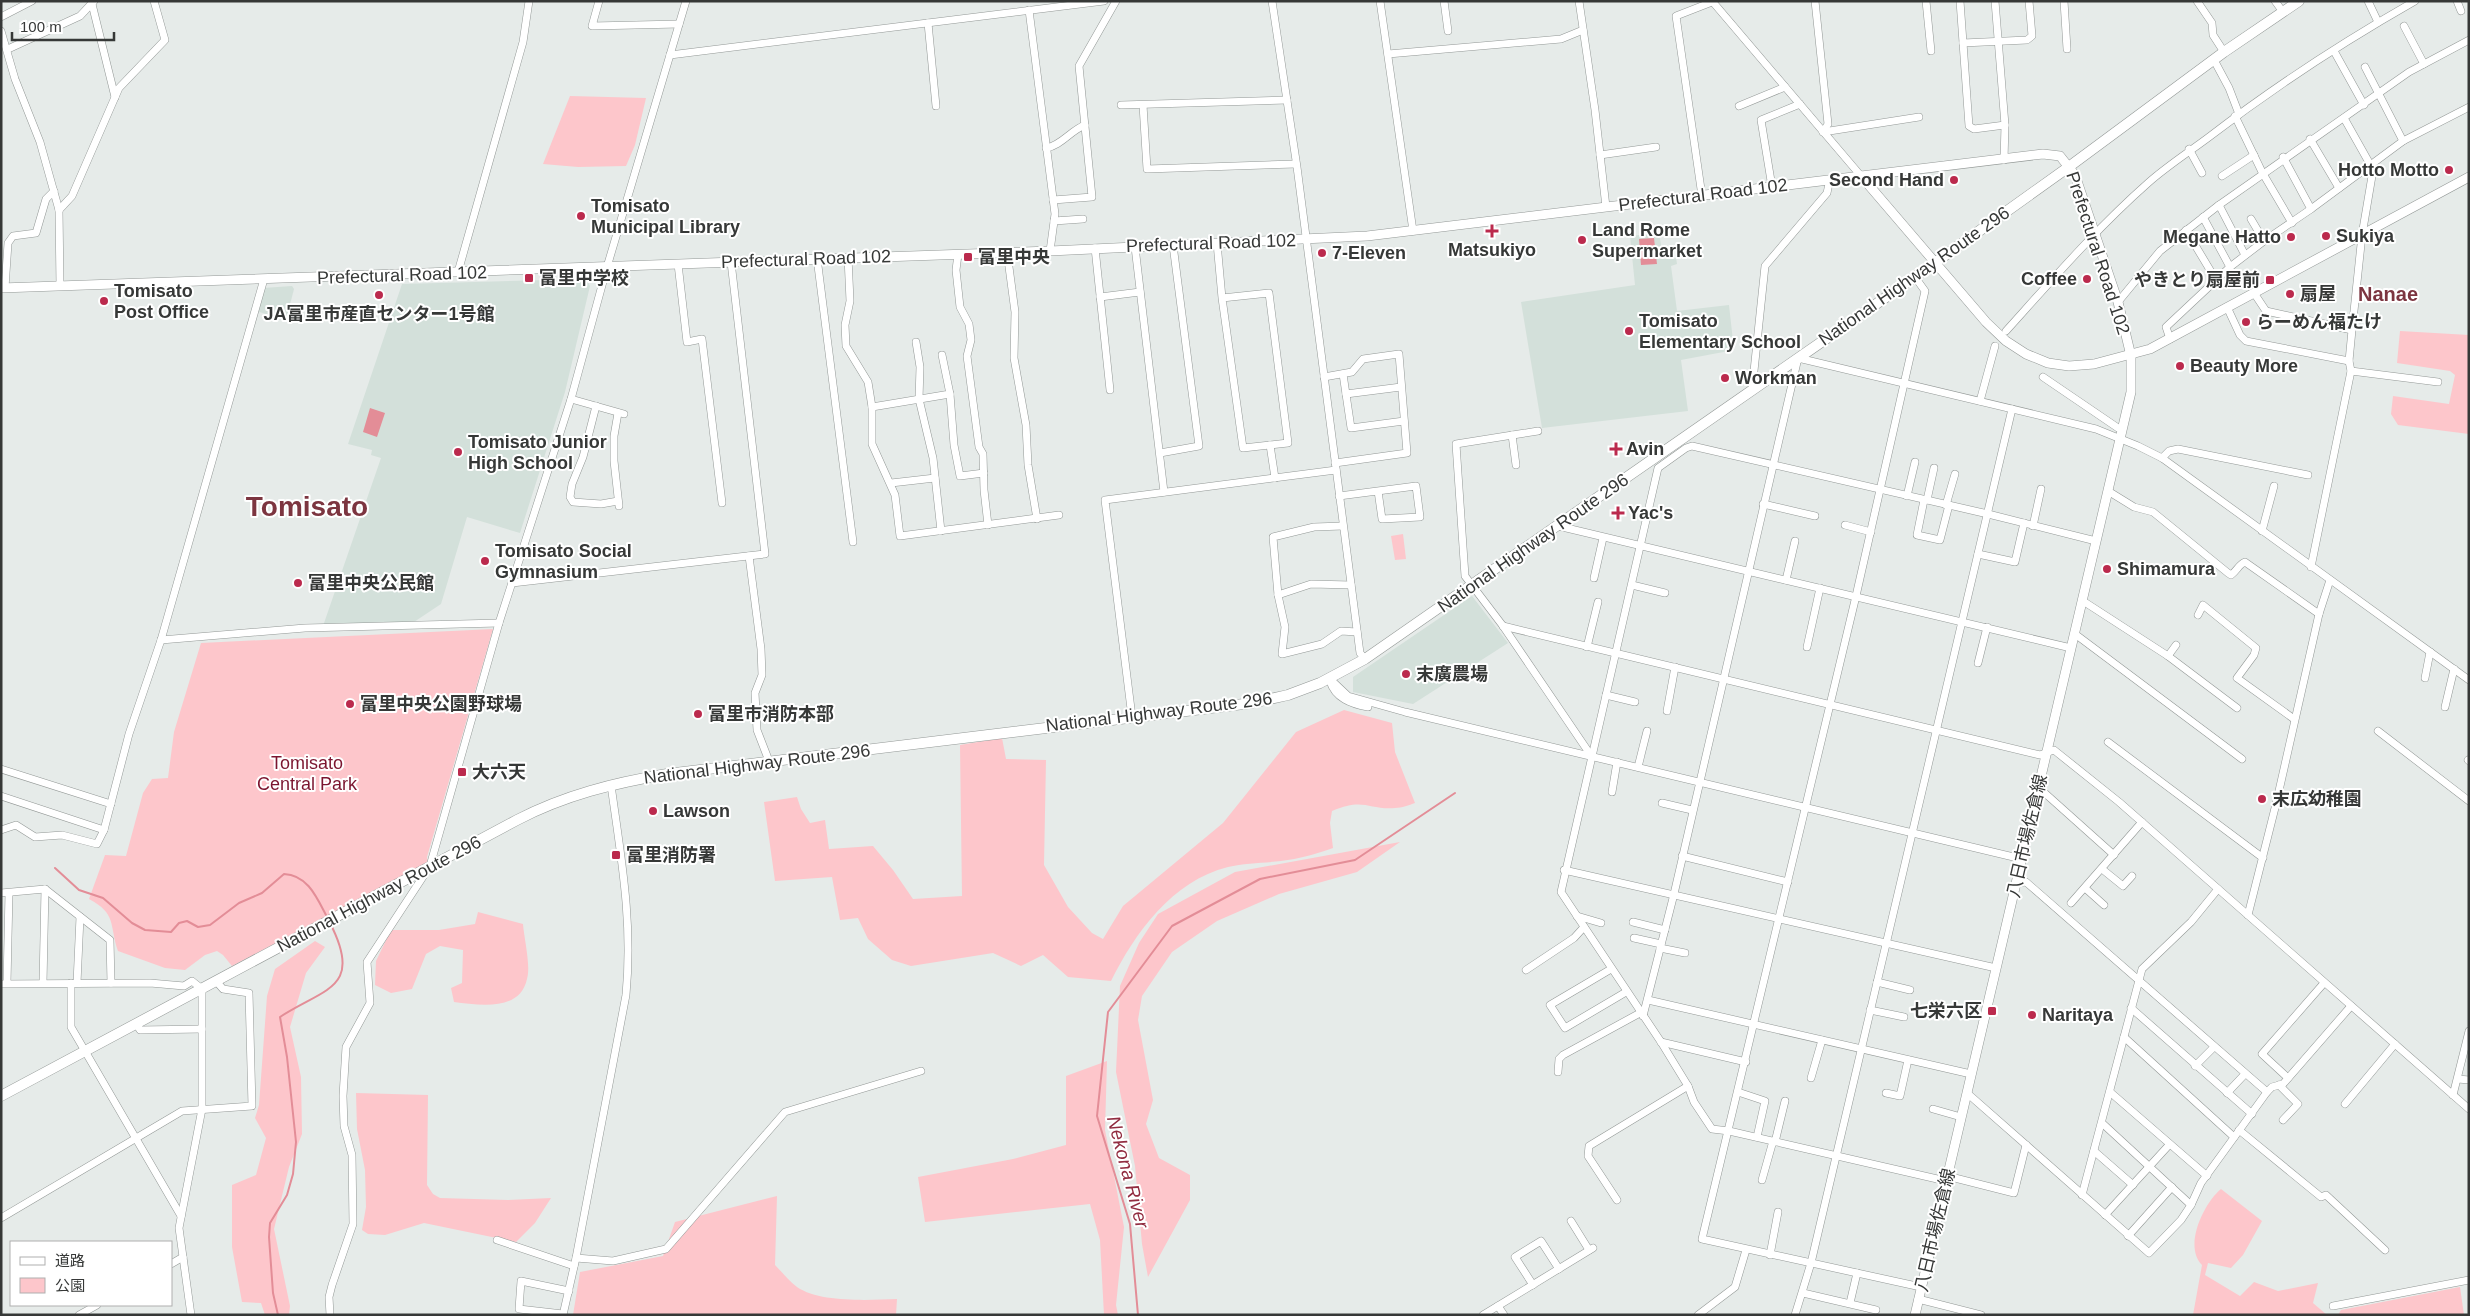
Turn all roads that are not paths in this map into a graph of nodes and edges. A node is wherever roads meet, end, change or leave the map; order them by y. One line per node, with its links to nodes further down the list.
1 (32, 1): 30 (street)
2 (154, 1): 53 (street)
3 (529, 1): 121 (street)
4 (599, 1): 33 (street)
5 (686, 1): 33 (street)
6 (1104, 1): 26 (street)
7 (1116, 1): 65 (street)
8 (1272, 1): 54 (street)
9 (1380, 1): 46 (street)
10 (1444, 1): 37 (street)
11 (1579, 1): 35 (street)
12 (1712, 1): 51 (street); 89 (street)
13 (1815, 1): 67 (street)
14 (1926, 1): 44 (street)
15 (1960, 1): 40 (street)
16 (1995, 1): 39 (street)
17 (2029, 1): 39 (street)
18 (2064, 1): 42 (street)
19 (2197, 1): 45 (street)
20 (2275, 1): 29 (street)
21 (2299, 1): 29 (highway, National Highway Route 296)
22 (2368, 1): 31 (street)
23 (2457, 1): 28 (street)
24 (2411, 2): 31 (street)
25 (93, 3): 41 (street); 53 (street)
26 (1066, 4): 27 (street)
27 (1029, 10): 32 (street); 71 (street)
28 (2461, 11)
29 (2283, 12): 45 (highway, National Highway Route 296)
30 (1, 17)
31 (2378, 22): 43 (street)
32 (928, 23): 47 (street); 59 (street)
33 (679, 24): 47 (street)
34 (2404, 26): 49 (street)
35 (1583, 30): 46 (street); 73 (street)
36 (1, 31): 41 (street)
37 (1448, 31)
38 (2469, 40): 49 (street)
39 (1999, 42): 40 (street); 66 (street)
40 (1963, 43): 66 (street)
41 (8, 49): 88 (street)
42 (2066, 49)
43 (2334, 50): 58 (street); 62 (street)
44 (1931, 51)
45 (2224, 52): 48 (highway, National Highway Route 296)
46 (1388, 54): 100 (street)
47 (670, 55): 119 (street)
48 (2214, 60): 62 (street); 78 (highway, National Highway Route 296)
49 (2424, 64): 52 (street)
50 (2365, 68): 52 (street)
51 (1785, 87): 55 (street); 60 (street)
52 (2378, 92): 58 (street); 69 (street)
53 (114, 97): 93 (street)
54 (1287, 100): 57 (street); 77 (street)
55 (1800, 104): 67 (street); 86 (street)
56 (1121, 105): 57 (street)
57 (1143, 105): 77 (street)
58 (2364, 105): 64 (street)
59 (936, 106)
60 (1739, 106)
61 (2469, 107): 69 (street)
62 (2237, 115): 72 (street); 74 (street)
63 (1919, 117): 67 (street)
64 (2344, 118): 68 (street); 79 (street)
65 (1085, 125): 71 (street); 90 (street)
66 (2005, 125): 76 (street)
67 (1823, 132): 82 (street)
68 (2310, 139): 75 (street); 87 (street)
69 (2403, 141): 79 (street)
70 (1656, 146): 73 (street)
71 (1046, 148): 90 (street)
72 (2190, 149): 81 (street); 102 (street)
73 (1600, 155): 92 (street)
74 (2254, 155): 80 (street); 83 (street)
75 (2283, 157): 80 (street); 94 (street)
76 (2004, 160): 78 (main road, Prefectural Road 102); 82 (main road, Prefectural Road 102)
77 (1296, 164): 104 (street)
78 (2070, 166): 102 (main road, Prefectural Road 102); 117 (highway, National Highway Route 296)
79 (2371, 166): 87 (street); 103 (street)
80 (2262, 172): 91 (street); 99 (street)
81 (2202, 173)
82 (1861, 176): 85 (main road, Prefectural Road 102); 117 (main road)
83 (2222, 176)
84 (2469, 177): 103 (main road, Prefectural Road 102)
85 (1830, 180): 86 (main road, Prefectural Road 102); 150 (street)
86 (1772, 187): 89 (main road, Prefectural Road 102)
87 (2340, 188): 94 (street)
88 (54, 191): 93 (street); 126 (street)
89 (1702, 196): 92 (main road, Prefectural Road 102)
90 (1054, 200): 98 (street)
91 (2219, 205): 95 (street); 113 (street)
92 (1606, 207): 100 (main road, Prefectural Road 102)
93 (59, 210): 125 (street)
94 (2311, 210): 99 (street)
95 (2203, 217): 101 (street); 120 (street)
96 (1083, 219): 98 (street)
97 (2251, 219): 105 (street)
98 (1054, 221): 110 (street)
99 (2292, 223): 105 (street)
100 (1413, 230): 104 (main road, Prefectural Road 102)
101 (2186, 230): 124 (street); 131 (street)
102 (2094, 235): 131 (main road, Prefectural Road 102); 134 (street)
103 (2362, 235): 128 (main road, Prefectural Road 102); 133 (street)
104 (1305, 239): 106 (main road, Prefectural Road 102); 144 (street)
105 (2264, 242): 113 (street)
106 (1217, 243): 107 (main road, Prefectural Road 102); 130 (street)
107 (1173, 245): 108 (main road, Prefectural Road 102); 165 (street)
108 (1134, 246): 109 (main road, Prefectural Road 102); 127 (street)
109 (1094, 248): 110 (main road, Prefectural Road 102); 129 (street)
110 (1050, 251): 111 (main road, Prefectural Road 102)
111 (1007, 252): 112 (main road, Prefectural Road 102); 194 (street)
112 (958, 254): 114 (main road, Prefectural Road 102); 173 (street)
113 (2245, 255): 120 (street)
114 (848, 257): 115 (main road, Prefectural Road 102); 157 (street)
115 (818, 258): 116 (main road, Prefectural Road 102); 207 (street)
116 (731, 262): 118 (main road, Prefectural Road 102); 210 (street)
117 (1934, 263): 122 (highway, National Highway Route 296); 139 (main road)
118 (678, 264): 119 (main road, Prefectural Road 102); 188 (street)
119 (607, 267): 121 (main road, Prefectural Road 102); 153 (street)
120 (2230, 267): 124 (street)
121 (458, 272): 123 (main road, Prefectural Road 102)
122 (1915, 277): 140 (highway, National Highway Route 296); 147 (street)
123 (264, 279): 125 (main road, Prefectural Road 102); 234 (street)
124 (2216, 280): 135 (street)
125 (60, 286): 126 (main road, Prefectural Road 102)
126 (3, 288)
127 (1140, 292): 129 (street); 165 (street)
128 (2254, 293): 132 (main road, Prefectural Road 102); 133 (street)
129 (1100, 297): 149 (street)
130 (1222, 298): 164 (street); 164 (street)
131 (2118, 302): 139 (main road, Prefectural Road 102)
132 (2227, 308): 135 (main road, Prefectural Road 102); 141 (street)
133 (2352, 330): 141 (street)
134 (2006, 331)
135 (2170, 339): 139 (main road, Prefectural Road 102)
136 (916, 342): 154 (street)
137 (1995, 346): 155 (street)
138 (942, 354): 151 (street)
139 (2131, 356): 163 (main road, 八日市場佐倉線)
140 (1798, 358): 147 (street); 150 (highway, National Highway Route 296); 170 (street)
141 (2349, 361): 142 (street)
142 (2351, 371): 146 (street); 211 (street)
143 (1343, 374): 144 (street); 148 (street); 152 (street)
144 (1324, 376): 171 (street)
145 (2043, 376): 160 (street)
146 (2438, 382)
147 (1906, 383): 155 (street); 181 (street)
148 (1402, 387): 152 (street); 159 (street)
149 (1110, 390)
150 (1752, 390): 166 (highway, National Highway Route 296)
151 (950, 394): 154 (street); 173 (street)
152 (1346, 394): 159 (street)
153 (571, 399): 156 (street); 216 (street)
154 (918, 399): 157 (street); 176 (street)
155 (1980, 401): 158 (street)
156 (596, 406): 156 (street)
157 (872, 407): 178 (street)
158 (2012, 409): 163 (street); 191 (street)
159 (1404, 421): 171 (street)
160 (2118, 428)
161 (1538, 431): 162 (street)
162 (1512, 435): 169 (street); 219 (street)
163 (2121, 441): 167 (street); 183 (main road, 八日市場佐倉線)
164 (1270, 445): 177 (street)
165 (1160, 453): 184 (street)
166 (1666, 456): 170 (street); 199 (highway, National Highway Route 296); 208 (street)
167 (2162, 458): 175 (street); 203 (street)
168 (1915, 462): 186 (street)
169 (1516, 465)
170 (1773, 465): 181 (street); 189 (street)
171 (1336, 467): 177 (street); 185 (street)
172 (1934, 468): 187 (street)
173 (984, 473): 196 (street)
174 (1955, 474): 190 (street)
175 (2308, 475)
176 (935, 478): 178 (street); 201 (street)
177 (1275, 478): 184 (street)
178 (891, 483): 201 (street)
179 (2274, 486): 203 (street)
180 (2041, 488): 200 (street)
181 (1881, 490): 186 (street); 202 (street)
182 (1378, 491): 182 (street); 185 (street)
183 (2108, 491): 206 (main road, 八日市場佐倉線); 226 (street)
184 (1164, 492): 256 (street)
185 (1339, 496): 198 (street)
186 (1907, 496): 187 (street)
187 (1925, 500): 190 (street); 190 (street)
188 (722, 503)
189 (1763, 504): 193 (street); 212 (street)
190 (1948, 505): 191 (street)
191 (1988, 514): 195 (street); 209 (street)
192 (1059, 515): 194 (street)
193 (1815, 516)
194 (1037, 519): 196 (street)
195 (2024, 524): 200 (street); 209 (street)
196 (988, 525): 201 (street)
197 (1845, 525): 202 (street)
198 (1343, 526): 217 (street); 222 (street)
199 (1558, 526): 204 (street); 219 (highway, National Highway Route 296)
200 (2033, 526): 206 (street)
201 (941, 531)
202 (1872, 532): 223 (street)
203 (2262, 532): 211 (street)
204 (1603, 538): 208 (street); 213 (street)
205 (1794, 541): 214 (street)
206 (2096, 541): 224 (main road, 八日市場佐倉線)
207 (853, 542)
208 (1641, 546): 212 (street); 218 (street)
209 (1978, 554): 228 (street)
210 (749, 556): 216 (street); 265 (street)
211 (2311, 567): 215 (street)
212 (1748, 570): 214 (street); 248 (street)
213 (1594, 578)
214 (1786, 580): 220 (street)
215 (2330, 580): 226 (street); 239 (street)
216 (512, 584): 229 (street)
217 (1351, 585): 222 (street); 232 (street)
218 (1632, 585): 221 (street); 240 (street)
219 (1472, 586): 230 (street); 242 (highway, National Highway Route 296)
220 (1820, 588): 223 (street); 237 (street)
221 (1665, 592)
222 (1278, 595): 232 (street)
223 (1856, 596): 228 (street); 252 (street)
224 (2083, 601): 233 (main road, 八日市場佐倉線); 241 (street)
225 (1598, 602): 236 (street)
226 (2319, 614): 257 (street)
227 (2198, 616): 257 (street)
228 (1963, 621): 231 (street); 258 (street)
229 (499, 622): 234 (street); 287 (street)
230 (1503, 626): 236 (street); 263 (street)
231 (1987, 627): 238 (street); 243 (street)
232 (1357, 632): 242 (street)
233 (2075, 634): 238 (main road, 八日市場佐倉線); 264 (street)
234 (161, 640): 276 (street)
235 (2176, 645): 241 (street)
236 (1587, 646): 240 (street)
237 (1807, 647)
238 (2071, 648): 262 (main road, 八日市場佐倉線)
239 (2430, 652): 245 (street); 246 (street)
240 (1616, 653): 244 (street); 250 (street)
241 (2168, 656): 254 (street)
242 (1365, 659): 247 (highway, National Highway Route 296)
243 (1978, 663)
244 (1675, 667): 248 (street); 255 (street)
245 (2454, 669): 249 (street); 253 (street)
246 (2425, 678)
247 (1330, 679): 256 (highway, National Highway Route 296); 263 (street)
248 (1724, 679): 252 (street); 269 (street)
249 (2469, 680)
250 (1606, 695): 251 (street); 263 (street)
251 (1635, 702)
252 (1831, 704): 258 (street); 277 (street)
253 (2445, 707)
254 (2237, 708)
255 (1666, 711)
256 (1132, 717): 265 (highway, National Highway Route 296)
257 (2294, 719): 285 (street)
258 (1936, 730): 262 (street); 282 (street)
259 (2378, 731): 274 (street)
260 (1646, 732): 267 (street)
261 (2108, 742): 285 (street)
262 (2047, 752): 271 (main road, 八日市場佐倉線); 279 (street)
263 (1592, 757): 266 (street); 289 (street)
264 (2242, 759)
265 (769, 761): 270 (highway, National Highway Route 296)
266 (1617, 762): 267 (street); 272 (street)
267 (1638, 767): 269 (street)
268 (1, 769): 276 (street)
269 (1699, 780): 277 (street); 278 (street)
270 (611, 785): 287 (highway, National Highway Route 296); 404 (street)
271 (2038, 787): 283 (street); 286 (main road, 八日市場佐倉線)
272 (1612, 792)
273 (1, 796): 281 (street)
274 (2469, 800)
275 (1662, 803): 278 (street)
276 (111, 804): 281 (street)
277 (1807, 806): 282 (street); 291 (street)
278 (1692, 810): 284 (street)
279 (2142, 822): 283 (street); 295 (street)
280 (1, 830): 281 (street)
281 (104, 830)
282 (1912, 833): 286 (street); 309 (street)
283 (2114, 855): 288 (street)
284 (1682, 856): 291 (street); 297 (street)
285 (2263, 858): 300 (street)
286 (2022, 859): 292 (main road, 八日市場佐倉線)
287 (430, 866): 315 (highway, National Highway Route 296); 423 (street)
288 (2102, 869): 290 (street); 293 (street)
289 (1564, 870): 297 (street); 302 (street)
290 (2132, 876)
291 (1788, 882): 303 (street)
292 (2016, 882): 312 (main road, 八日市場佐倉線); 316 (street)
293 (2085, 888): 298 (street); 299 (street)
294 (45, 889): 296 (street); 301 (street); 318 (street)
295 (2218, 889): 300 (street); 316 (street)
296 (5, 893): 322 (street)
297 (1674, 894): 303 (street); 307 (street)
298 (2071, 903)
299 (2104, 905)
300 (2248, 915): 321 (street)
301 (80, 916): 319 (street); 320 (street)
302 (1577, 916): 305 (street); 306 (street)
303 (1780, 918): 309 (street); 333 (street)
304 (1633, 922): 307 (street)
305 (1601, 923)
306 (1584, 927): 313 (street); 314 (street)
307 (1665, 930): 310 (street)
308 (1634, 938): 310 (street)
309 (1886, 944): 312 (street); 317 (street)
310 (1661, 946): 311 (street); 326 (street)
311 (1685, 953)
312 (1996, 968): 349 (main road, 八日市場佐倉線)
313 (1611, 969): 325 (street); 325 (street)
314 (1526, 970)
315 (216, 981): 323 (highway, National Highway Route 296); 367 (street)
316 (2139, 981): 328 (street); 341 (street)
317 (1877, 982): 324 (street); 329 (street)
318 (43, 983): 319 (street); 322 (street)
319 (74, 983): 320 (street); 343 (street)
320 (111, 983): 323 (street)
321 (2324, 983): 327 (street); 352 (street)
322 (4, 984)
323 (202, 989): 332 (highway, National Highway Route 296); 334 (street)
324 (1910, 990)
325 (1626, 992): 330 (street)
326 (1648, 1000): 330 (street); 333 (street)
327 (2351, 1006): 340 (street); 352 (street)
328 (2131, 1008): 336 (street); 346 (street)
329 (1870, 1010): 331 (street); 342 (street)
330 (1641, 1014): 339 (street); 348 (street)
331 (1904, 1017)
332 (136, 1024): 334 (street); 343 (highway, National Highway Route 296)
333 (1755, 1024): 337 (street); 345 (street)
334 (202, 1029): 367 (street)
335 (2469, 1032): 338 (street)
336 (2124, 1037): 359 (street); 377 (street)
337 (1822, 1040): 342 (street); 351 (street)
338 (2468, 1040): 353 (street)
339 (1661, 1042): 345 (street); 356 (street)
340 (2395, 1044): 363 (street); 366 (street)
341 (2214, 1047): 346 (street); 350 (street)
342 (1861, 1049): 344 (street); 383 (street)
343 (86, 1051): 364 (highway, National Highway Route 296); 378 (street)
344 (1908, 1060): 349 (street); 361 (street)
345 (1746, 1062): 357 (street)
346 (2195, 1066): 362 (street)
347 (921, 1071): 404 (street)
348 (1558, 1072)
349 (1971, 1074): 358 (main road, 八日市場佐倉線)
350 (2245, 1074): 360 (street); 362 (street)
351 (1811, 1078)
352 (2288, 1078): 355 (street)
353 (2458, 1079): 354 (street); 363 (street)
354 (2469, 1080)
355 (2279, 1085): 360 (street); 372 (street)
356 (1688, 1086): 375 (street); 391 (street)
357 (1738, 1092): 375 (street); 376 (street)
358 (1967, 1092): 371 (main road, 八日市場佐倉線); 381 (street)
359 (2110, 1092): 373 (street); 380 (street)
360 (2267, 1092): 370 (street)
361 (1886, 1093)
362 (2227, 1093): 370 (street)
363 (2453, 1095): 369 (street)
364 (1, 1096)
365 (1785, 1100): 379 (street)
366 (2345, 1104)
367 (202, 1109): 378 (street); 395 (street)
368 (1933, 1109): 371 (street)
369 (2469, 1109)
370 (2252, 1114): 374 (street)
371 (1961, 1117): 386 (main road, 八日市場佐倉線)
372 (2283, 1120)
373 (2102, 1123): 382 (street); 384 (street)
374 (2239, 1130): 377 (street); 401 (street)
375 (1729, 1131): 376 (street); 400 (street)
376 (1757, 1137): 379 (street)
377 (2234, 1137): 385 (street)
378 (136, 1139): 395 (street); 396 (street)
379 (1774, 1141): 383 (street); 387 (street)
380 (2169, 1144): 384 (street); 385 (street)
381 (2026, 1145): 386 (street); 390 (street)
382 (2094, 1151): 388 (street); 390 (street)
383 (1835, 1157): 386 (street); 406 (street)
384 (2150, 1166): 388 (street); 389 (street)
385 (2206, 1176): 392 (street)
386 (1946, 1179): 411 (main road, 八日市場佐倉線)
387 (1762, 1180)
388 (2133, 1184): 394 (street)
389 (2172, 1187): 392 (street); 398 (street)
390 (2082, 1195): 394 (street)
391 (1617, 1200)
392 (2191, 1205): 398 (street)
393 (1778, 1212): 402 (street)
394 (2104, 1215): 398 (street)
395 (181, 1216): 403 (street)
396 (1, 1218)
397 (1571, 1221): 407 (street)
398 (2128, 1236)
399 (497, 1240): 404 (street)
400 (1746, 1250): 402 (street); 426 (street)
401 (2385, 1250)
402 (1770, 1255): 406 (street)
403 (183, 1257): 405 (street); 422 (street)
404 (575, 1262): 412 (street)
405 (172, 1263)
406 (1811, 1263): 408 (street); 413 (street)
407 (1559, 1268): 410 (street); 410 (street)
408 (1857, 1273): 411 (street); 415 (street)
409 (2469, 1280): 418 (street)
410 (1533, 1285): 417 (street)
411 (1921, 1287): 414 (main road, 八日市場佐倉線)
412 (569, 1291): 420 (street); 420 (street)
413 (1803, 1293): 415 (street); 427 (street)
414 (1918, 1299): 428 (main road, 八日市場佐倉線); 429 (street)
415 (1850, 1303): 419 (street)
416 (95, 1306): 421 (street)
417 (1498, 1306): 424 (street); 425 (street)
418 (2334, 1306)
419 (1876, 1310)
420 (563, 1314)
421 (79, 1315)
422 (191, 1315)
423 (330, 1315)
424 (1484, 1315)
425 (1504, 1315)
426 (1698, 1315)
427 (1795, 1315)
428 (1915, 1315)
429 (1981, 1315)

